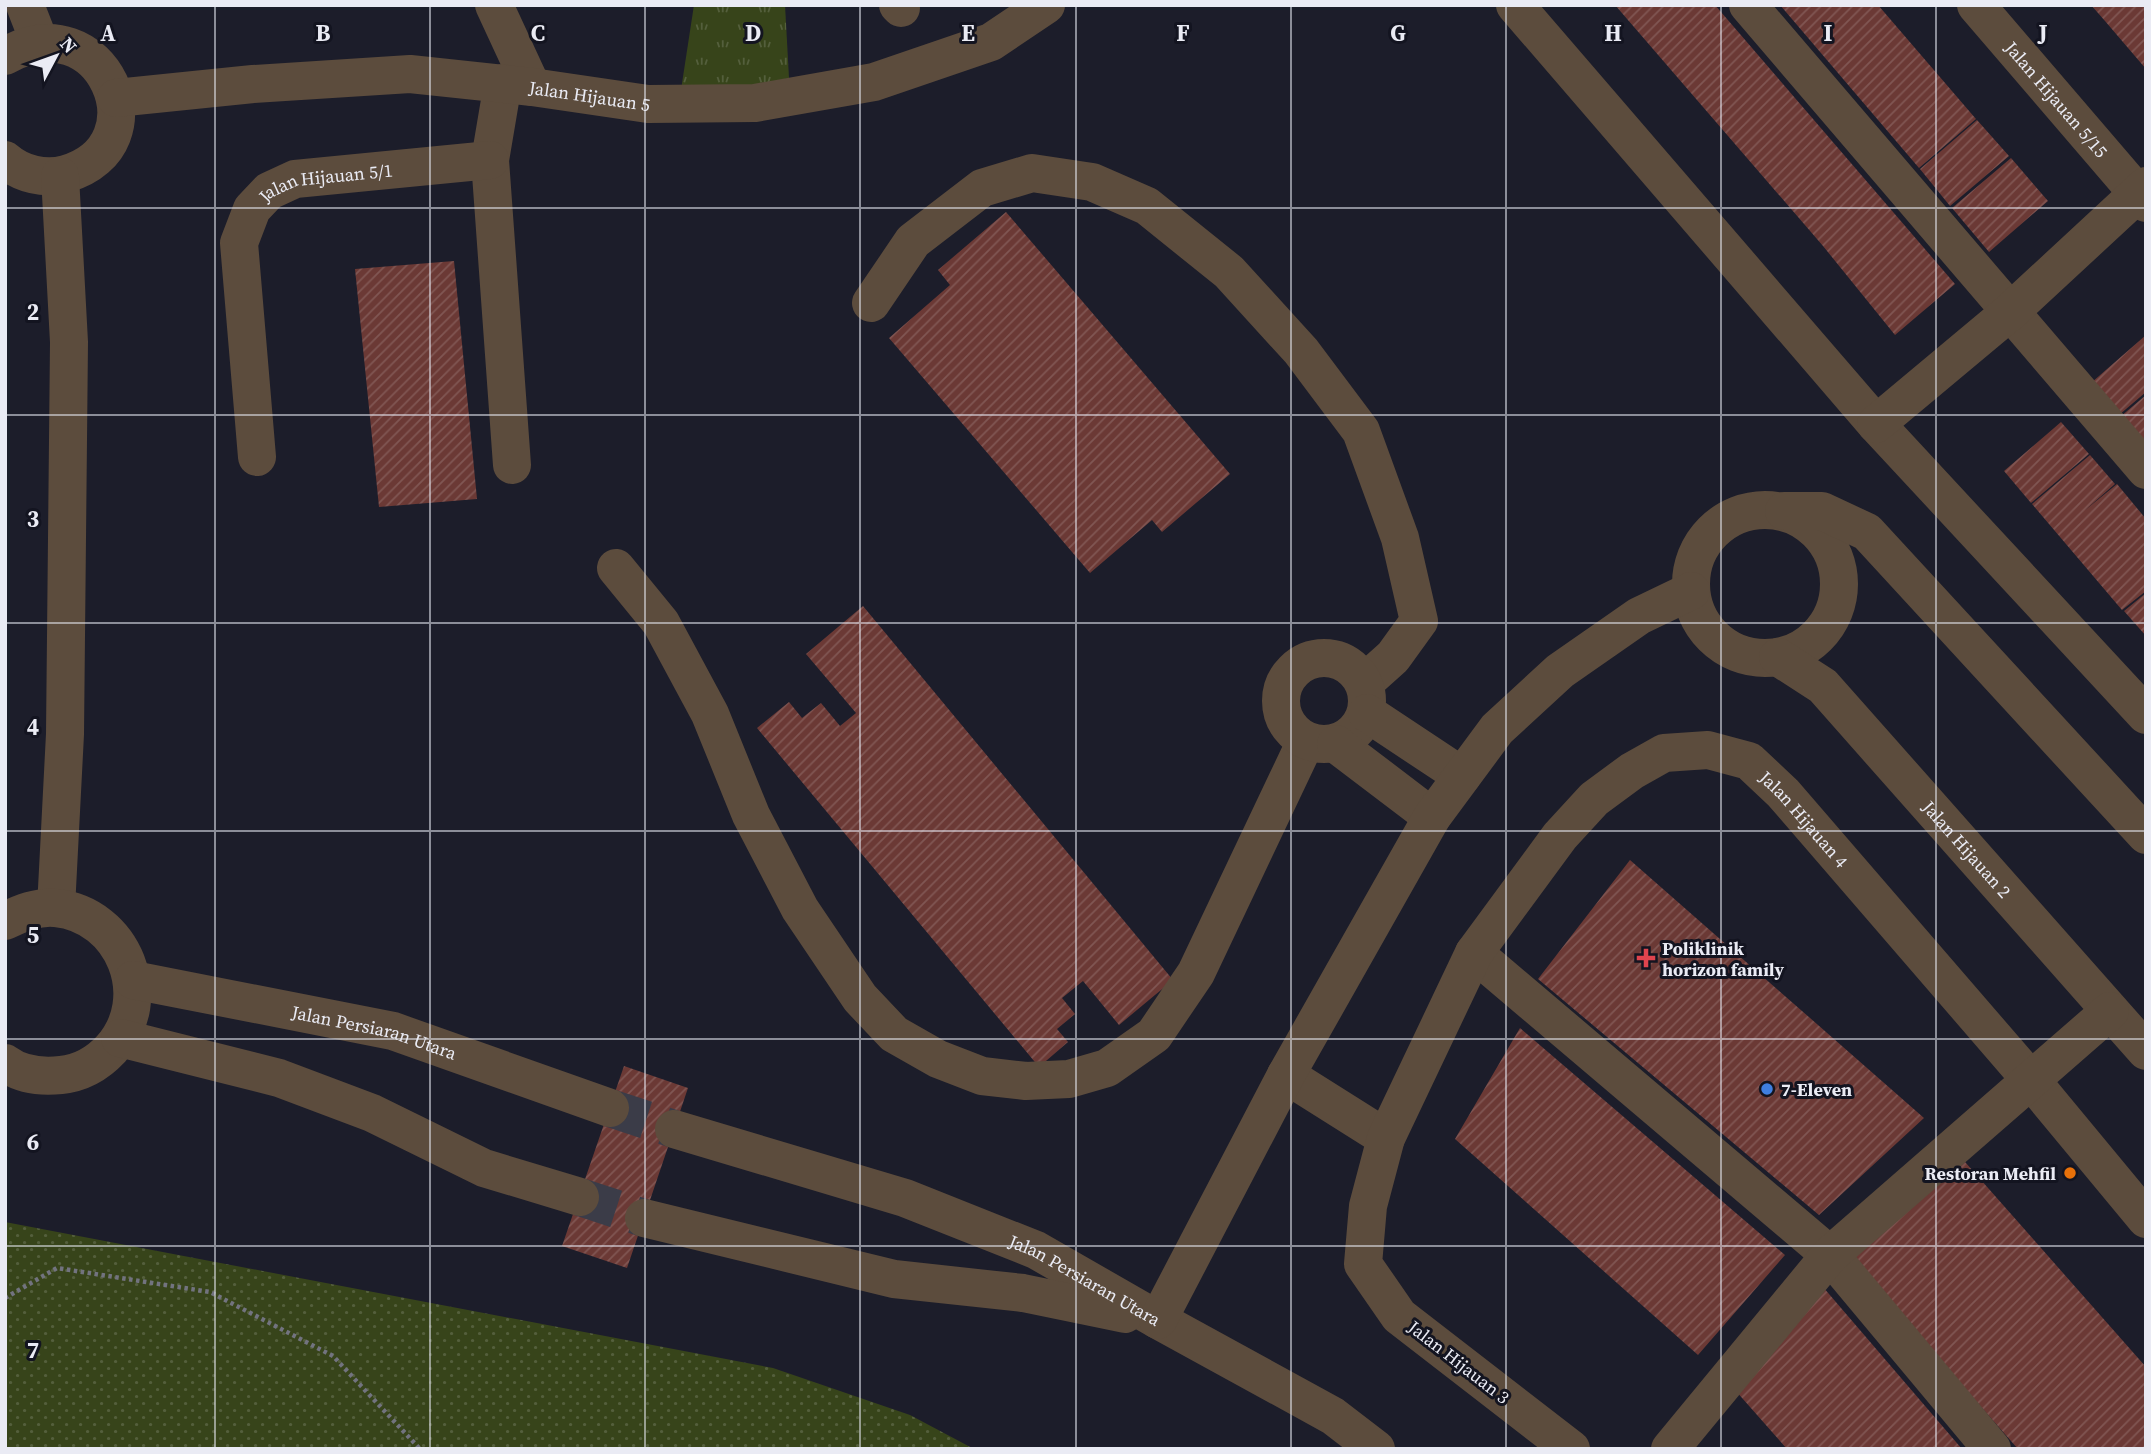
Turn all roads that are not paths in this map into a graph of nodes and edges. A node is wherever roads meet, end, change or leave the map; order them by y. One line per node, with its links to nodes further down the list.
1 (25, 5): 7 (street)
2 (494, 5): 8 (street)
3 (1046, 5): 8 (street, Jalan Hijauan 5)
4 (1515, 5): 16 (street)
5 (1748, 5): 15 (street)
6 (1976, 5): 13 (street, Jalan Hijauan 5/15)
7 (22, 48): 9 (street)
8 (518, 85): 9 (street, Jalan Hijauan 5); 11 (street)
9 (116, 98): 12 (street)
10 (5, 160): 12 (street)
11 (490, 160): 17 (street, Jalan Hijauan 5/1); 18 (street)
12 (60, 176): 30 (street)
13 (2143, 194): 15 (street)
14 (871, 303): 24 (street)
15 (2010, 312): 16 (street); 19 (street)
16 (1876, 424): 25 (street)
17 (257, 457)
18 (512, 465)
19 (2146, 470)
20 (1784, 511): 22 (street); 23 (street); 29 (street)
21 (616, 568): 26 (street)
22 (1691, 591): 23 (street); 27 (street)
23 (1778, 657): 34 (street, Jalan Hijauan 2)
24 (1365, 698): 26 (street); 26 (street); 27 (street)
25 (2146, 715)
26 (1321, 743): 28 (street)
27 (1462, 776): 28 (street)
28 (1432, 817): 38 (street)
29 (2146, 835)
30 (56, 908): 31 (street); 33 (street)
31 (5, 920)
32 (1474, 953): 39 (street, Jalan Hijauan 4); 42 (street, Jalan Hijauan 4); 46 (street)
33 (133, 980): 35 (street); 40 (street, Jalan Persiaran Utara)
34 (2110, 1011): 36 (street, Jalan Hijauan 2); 39 (street)
35 (121, 1038): 37 (street); 43 (street)
36 (2146, 1051)
37 (5, 1063)
38 (1286, 1075): 42 (street); 47 (street)
39 (2030, 1079): 45 (street, Jalan Hijauan 4); 46 (street)
40 (610, 1108)
41 (674, 1129): 47 (street, Jalan Persiaran Utara)
42 (1386, 1138): 49 (street, Jalan Hijauan 3)
43 (580, 1197)
44 (644, 1218): 47 (street, Jalan Persiaran Utara)
45 (2146, 1219)
46 (1830, 1255): 50 (street); 51 (street)
47 (1158, 1320): 48 (street)
48 (1376, 1449)
49 (1571, 1449)
50 (1670, 1449)
51 (1993, 1449)

